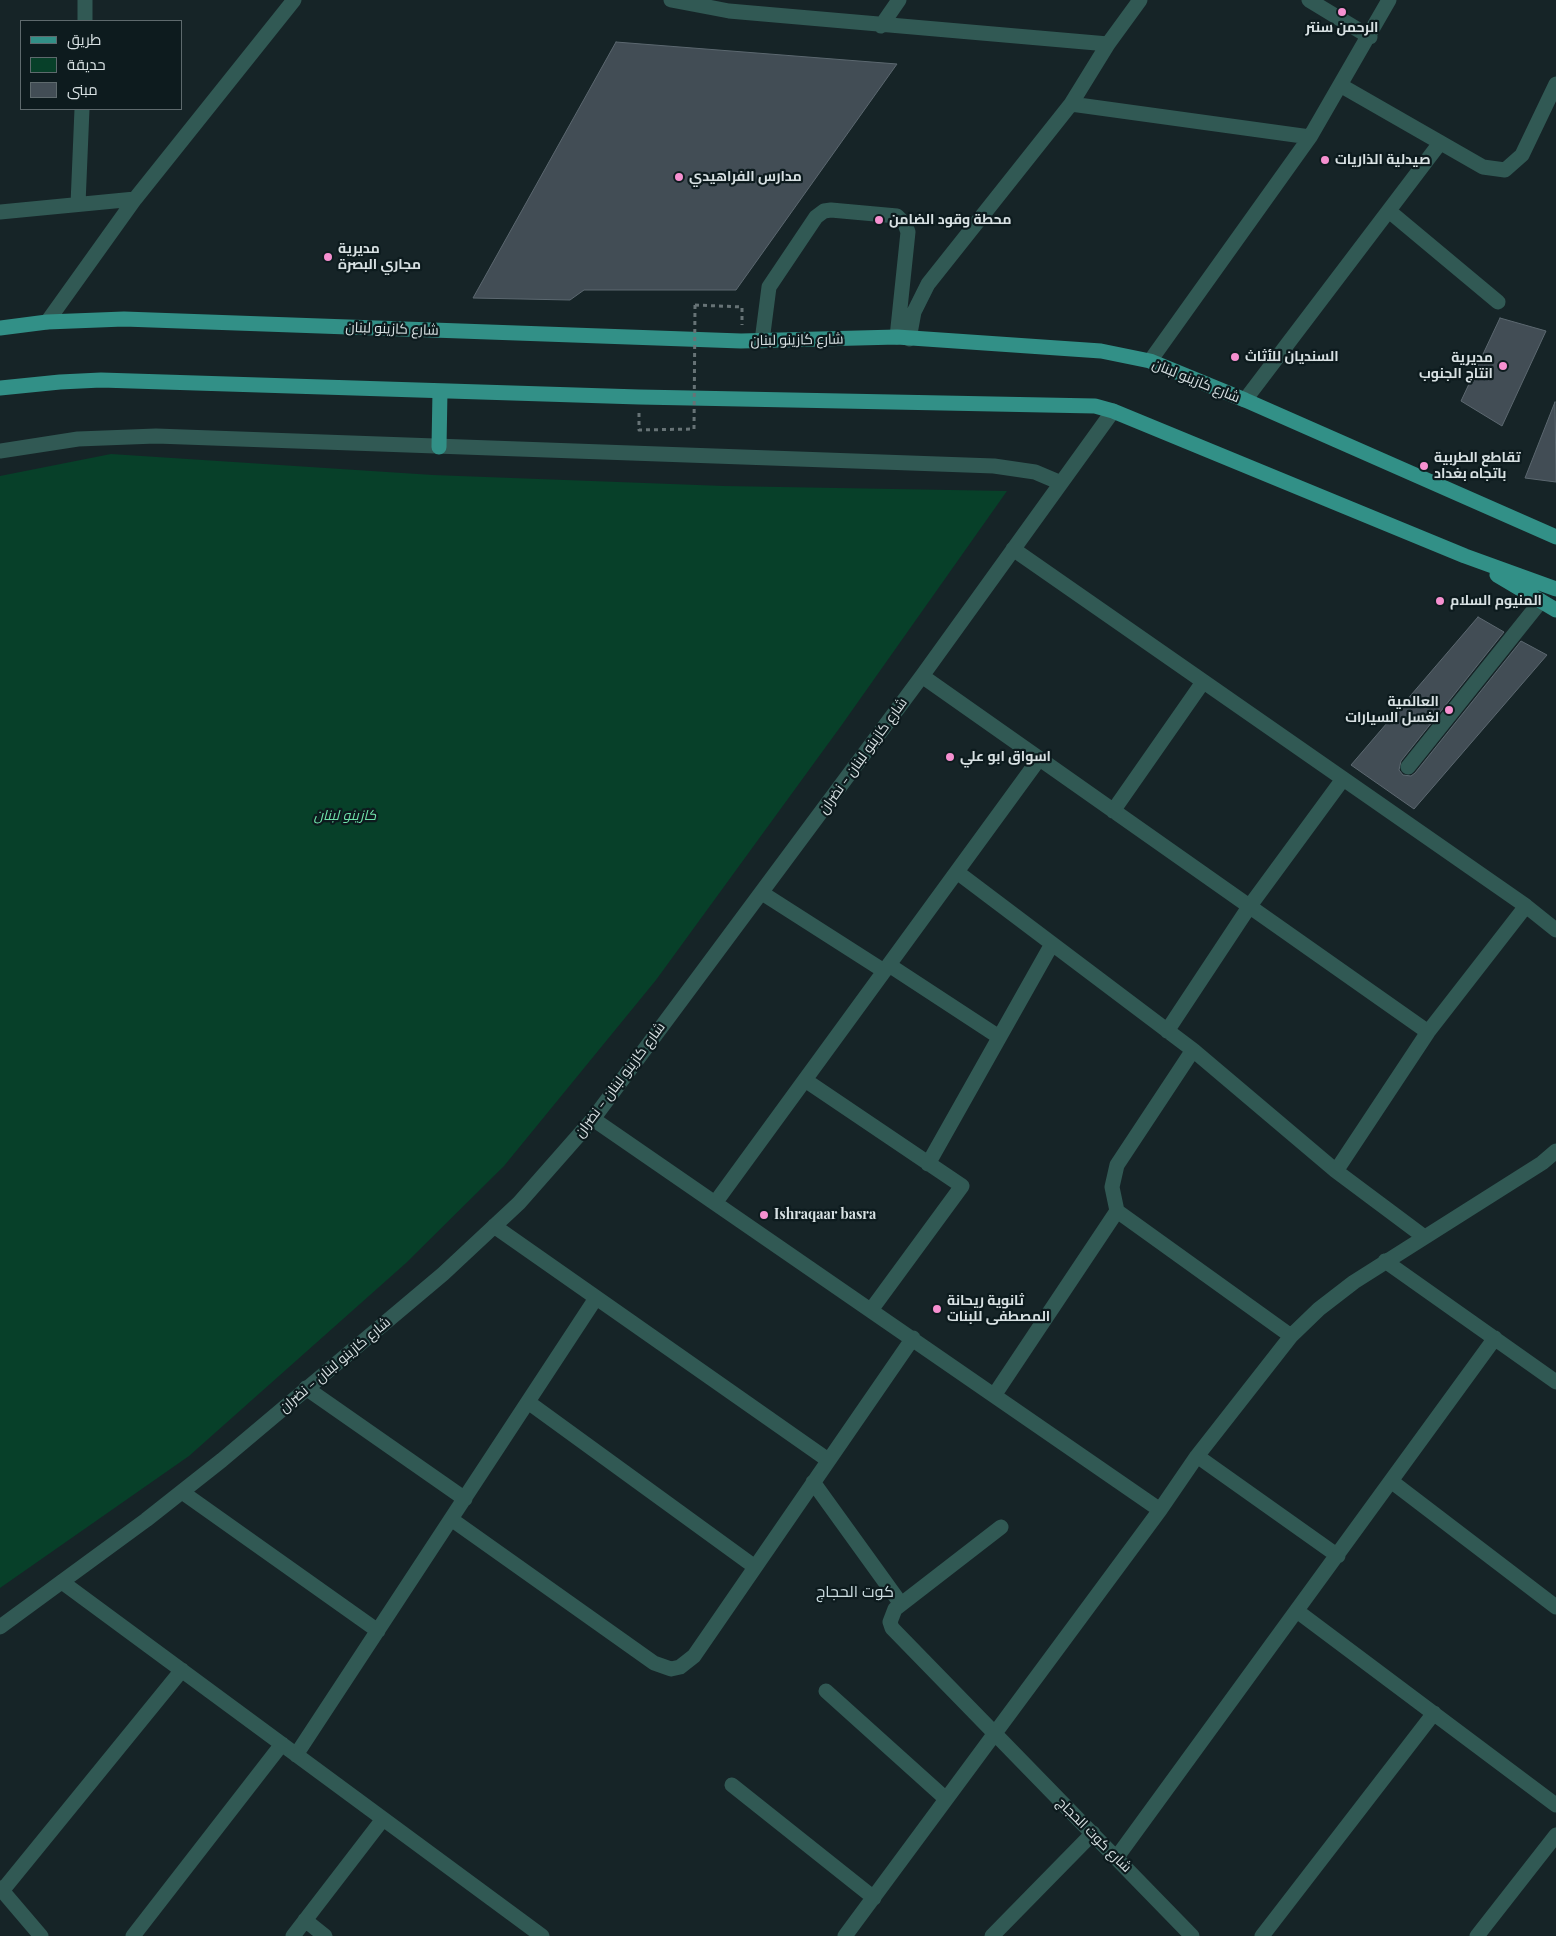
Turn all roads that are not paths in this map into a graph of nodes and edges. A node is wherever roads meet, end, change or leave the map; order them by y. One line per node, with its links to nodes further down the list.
1 (85, 0): 9 (street)
2 (294, 0): 19 (street)
3 (671, 0): 8 (street)
4 (899, 0): 10 (street)
5 (1140, 0): 12 (street)
6 (1309, 0): 11 (street)
7 (1389, 0): 11 (street)
8 (733, 6): 10 (street)
9 (85, 20)
10 (881, 26): 12 (street)
11 (1370, 37): 14 (street)
12 (1108, 44): 15 (street)
13 (1556, 84): 18 (street)
14 (1340, 85): 17 (street); 18 (street)
15 (1071, 104): 17 (street); 26 (street)
16 (82, 110): 20 (street)
17 (1310, 137): 28 (street)
18 (1440, 143): 21 (street)
19 (135, 199): 20 (street); 24 (street)
20 (78, 204): 22 (street)
21 (1389, 211): 23 (street); 31 (street)
22 (0, 212)
23 (1498, 302)
24 (47, 322): 25 (main road, شارع كازينو لبنان); 27 (main road, شارع كازينو لبنان)
25 (0, 328)
26 (903, 338): 27 (main road, شارع كازينو لبنان); 27 (street); 28 (main road, شارع كازينو لبنان)
27 (762, 341)
28 (1150, 361): 31 (main road, شارع كازينو لبنان)
29 (0, 388): 30 (main road)
30 (440, 391): 32 (main road); 33 (main road)
31 (1245, 400): 36 (main road, شارع كازينو لبنان)
32 (1113, 411): 35 (street, شارع كازينو لبنان - نضران); 38 (main road)
33 (439, 447): 34 (street); 35 (street)
34 (0, 451)
35 (1061, 483): 37 (street, شارع كازينو لبنان - نضران)
36 (1556, 537)
37 (1013, 550): 42 (street, شارع كازينو لبنان - نضران); 43 (street)
38 (1465, 556): 39 (main road); 40 (main road)
39 (1556, 589)
40 (1541, 601): 41 (main road); 45 (street)
41 (1556, 610)
42 (922, 676): 44 (street); 49 (street, شارع كازينو لبنان - نضران)
43 (1203, 682): 46 (street); 47 (street)
44 (1039, 759): 47 (street); 48 (street)
45 (1408, 767)
46 (1343, 779): 50 (street); 51 (street)
47 (1113, 811): 51 (street)
48 (956, 872): 53 (street); 54 (street)
49 (762, 893): 54 (street); 60 (street, شارع كازينو لبنان - نضران)
50 (1526, 906): 52 (street); 56 (street)
51 (1249, 907): 55 (street); 56 (street)
52 (1556, 930)
53 (1052, 944): 55 (street); 57 (street)
54 (887, 968): 57 (street); 59 (street)
55 (1167, 1031): 58 (street)
56 (1428, 1032): 63 (street)
57 (999, 1037): 62 (street)
58 (1193, 1050): 63 (street); 65 (street)
59 (805, 1080): 62 (street); 64 (street)
60 (593, 1119): 64 (street); 66 (street, شارع كازينو لبنان - نضران)
61 (1556, 1151): 67 (street)
62 (928, 1164): 70 (street)
63 (1336, 1171): 67 (street)
64 (715, 1203): 70 (street)
65 (1117, 1211): 71 (street); 76 (street)
66 (494, 1226): 69 (street); 75 (street, شارع كازينو لبنان - نضران)
67 (1423, 1236): 68 (street)
68 (1385, 1261): 71 (street); 73 (street)
69 (596, 1298): 77 (street); 79 (street)
70 (871, 1310): 72 (street)
71 (1290, 1336): 78 (street)
72 (913, 1338): 76 (street); 79 (street)
73 (1496, 1338): 74 (street); 80 (street)
74 (1556, 1382)
75 (306, 1388): 82 (street, شارع كازينو لبنان - نضران); 83 (street)
76 (995, 1394): 84 (street)
77 (528, 1402): 83 (street); 88 (street)
78 (1197, 1456): 84 (street); 87 (street)
79 (828, 1460): 81 (street)
80 (1392, 1481): 87 (street); 91 (street)
81 (814, 1482): 88 (street); 90 (street)
82 (182, 1492): 89 (street, شارع كازينو لبنان - نضران); 94 (street)
83 (465, 1499): 85 (street)
84 (1160, 1510): 98 (street)
85 (451, 1519): 88 (street); 94 (street)
86 (1001, 1527): 90 (street)
87 (1338, 1556): 92 (street)
88 (755, 1567)
89 (62, 1582): 93 (street, شارع كازينو لبنان - نضران); 95 (street)
90 (901, 1604): 98 (street, شارع كوت الحجاج)
91 (1556, 1608)
92 (1297, 1611): 97 (street); 107 (street)
93 (0, 1627)
94 (378, 1631): 100 (street)
95 (182, 1670): 99 (street); 108 (street)
96 (826, 1691): 102 (street)
97 (1434, 1713): 103 (street); 119 (street)
98 (995, 1735): 102 (street); 105 (street, شارع كوت الحجاج)
99 (282, 1744): 100 (street); 112 (street)
100 (296, 1755): 104 (street)
101 (732, 1785): 109 (street)
102 (946, 1799): 109 (street)
103 (1556, 1805)
104 (383, 1819): 110 (street); 115 (street)
105 (1092, 1833): 107 (street, شارع كوت الحجاج); 117 (street)
106 (1556, 1835): 120 (street)
107 (1117, 1857): 118 (street, شارع كوت الحجاج)
108 (1, 1890): 111 (street)
109 (874, 1898): 116 (street)
110 (305, 1920): 113 (street); 114 (street)
111 (41, 1936)
112 (133, 1936)
113 (293, 1936)
114 (325, 1936)
115 (542, 1936)
116 (845, 1936)
117 (992, 1936)
118 (1192, 1936)
119 (1262, 1936)
120 (1477, 1936)

